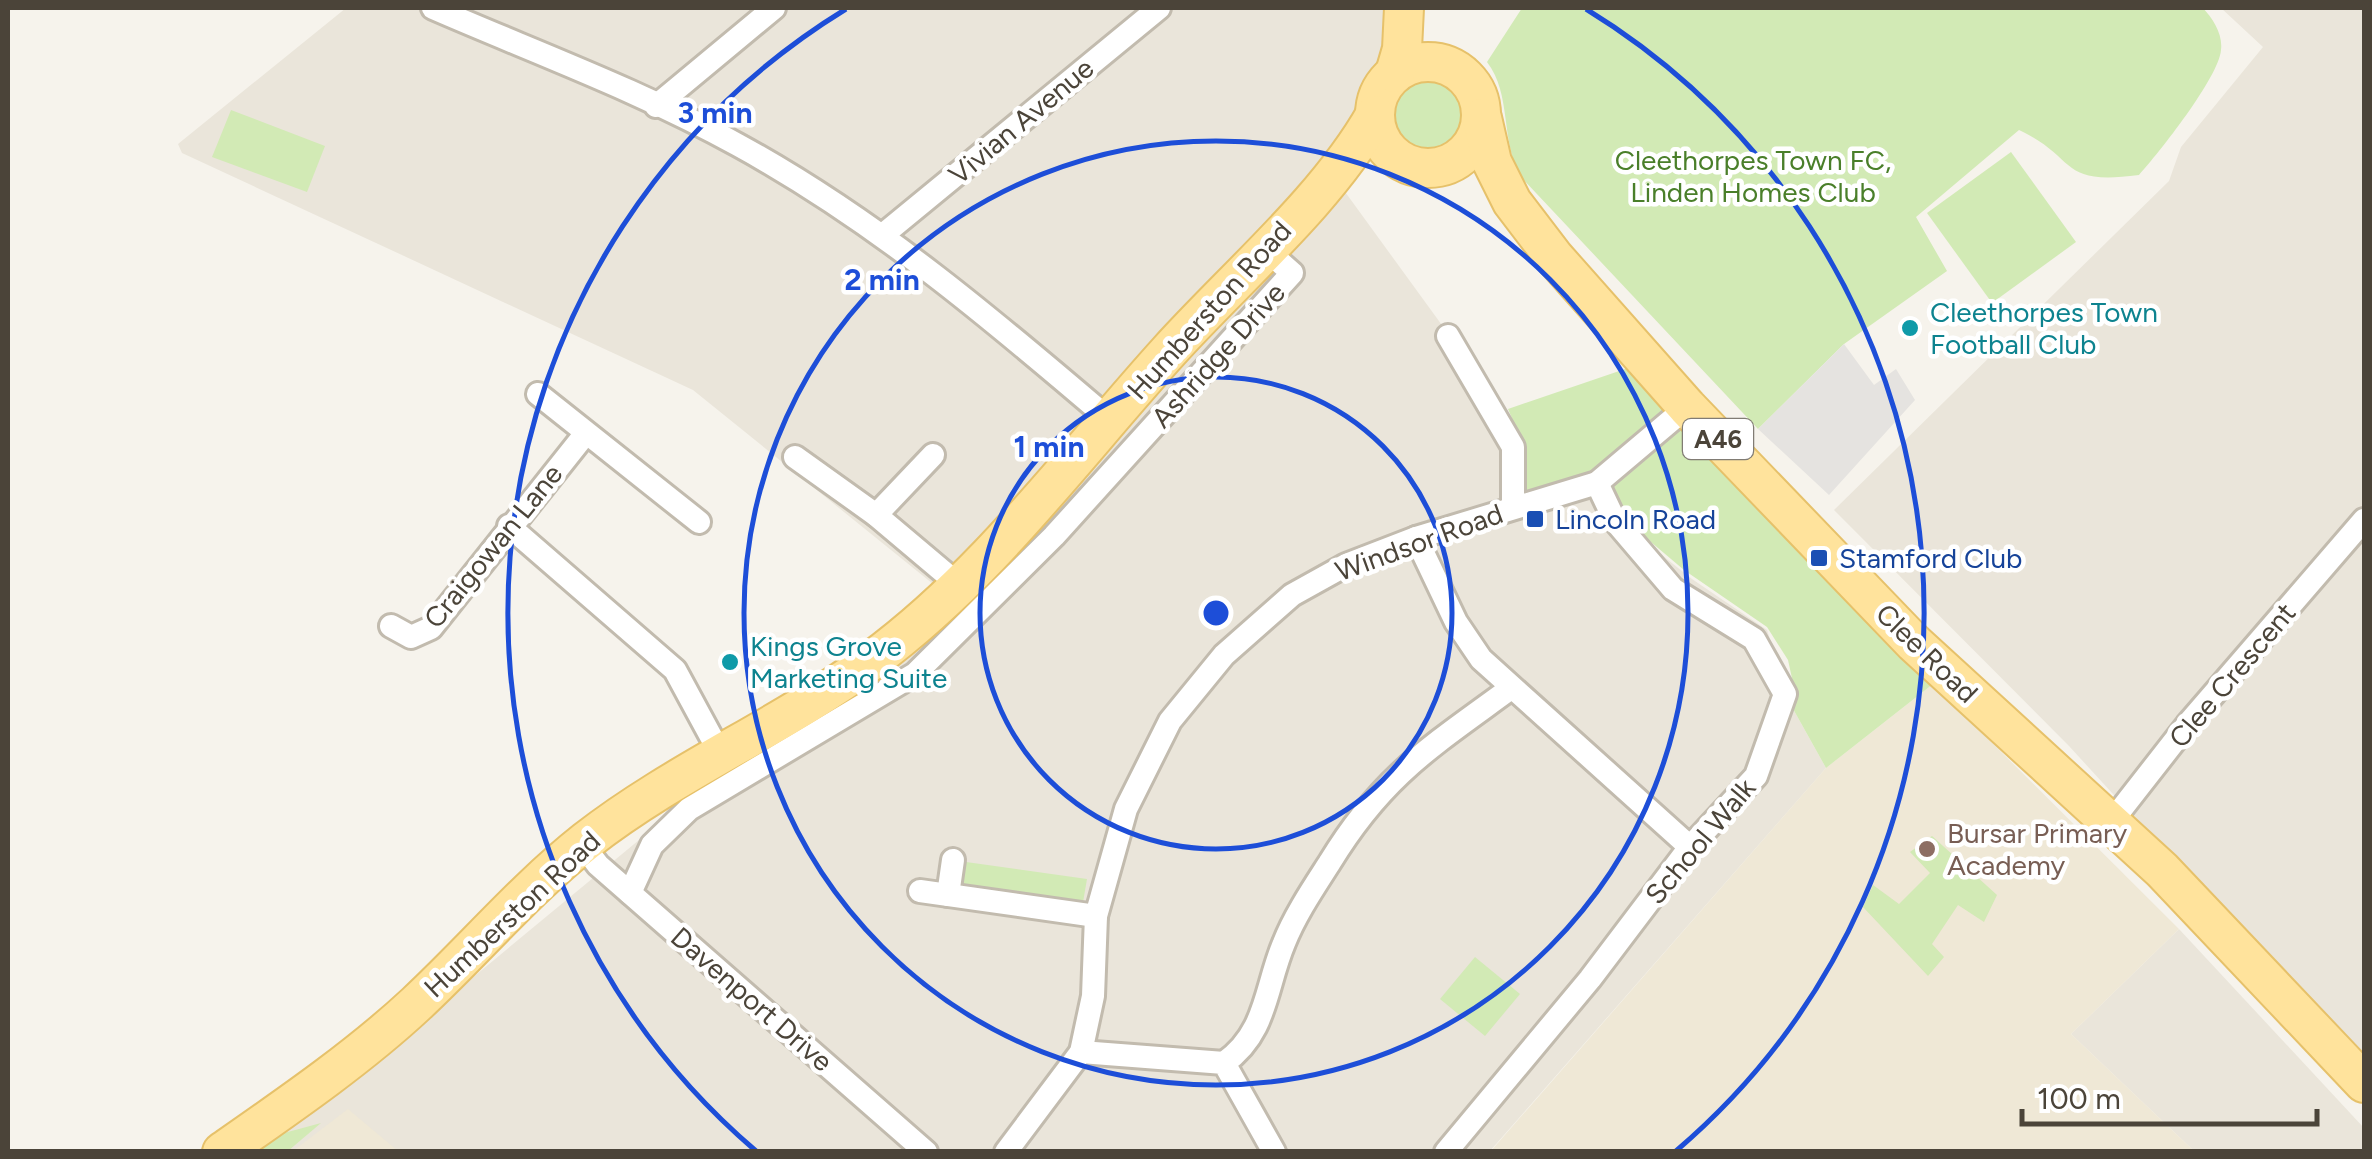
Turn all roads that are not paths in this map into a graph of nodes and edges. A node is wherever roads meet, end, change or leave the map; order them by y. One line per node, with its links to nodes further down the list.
1 (433, 8): 7 (street)
2 (774, 8): 7 (street)
3 (1159, 8): 13 (street, Vivian Avenue)
4 (1405, 8): 5 (main road, A46); 6 (main road, A46)
5 (1438, 62): 6 (main road); 9 (main road, A46)
6 (1396, 73): 8 (main road, A46)
7 (656, 106): 13 (street)
8 (1375, 115): 10 (main road); 11 (main road, Humberston Road)
9 (1482, 118): 10 (main road); 12 (main road, Clee Road / A46)
10 (1422, 165): 11 (main road, Humberston Road); 12 (main road, Clee Road / A46)
11 (1320, 188): 14 (main road, Humberston Road)
12 (1512, 202): 17 (main road, Clee Road / A46)
13 (884, 234): 18 (street)
14 (1264, 248): 18 (main road, Humberston Road); 38 (street, Ashridge Drive)
15 (1448, 336): 23 (street)
16 (538, 394): 19 (street)
17 (1687, 407): 22 (street, Windsor Road); 33 (main road, Clee Road / A46)
18 (1110, 420): 29 (main road, Humberston Road)
19 (586, 432): 26 (street); 27 (street, Craigowan Lane)
20 (933, 455): 24 (street)
21 (795, 457): 24 (street)
22 (1597, 483): 23 (street, Windsor Road); 35 (street, School Walk)
23 (1514, 506): 28 (street, Windsor Road)
24 (876, 515): 29 (street)
25 (2364, 520): 33 (street, Clee Crescent)
26 (699, 522)
27 (509, 526): 30 (street, Craigowan Lane); 32 (street)
28 (1416, 538): 31 (street); 40 (street, Windsor Road)
29 (959, 585): 32 (main road, Humberston Road)
30 (391, 626)
31 (1511, 688): 35 (street); 42 (street)
32 (721, 755): 34 (main road, Humberston Road)
33 (2106, 828): 43 (main road, Clee Road / A46)
34 (582, 844): 38 (street, Davenport Drive); 44 (main road, Humberston Road)
35 (1690, 847): 48 (street, School Walk)
36 (953, 860): 39 (street)
37 (920, 891): 39 (street)
38 (630, 892): 45 (street, Davenport Drive)
39 (948, 895): 40 (street)
40 (1096, 916): 41 (street, Windsor Road)
41 (1082, 1052): 42 (street); 46 (street, Windsor Road)
42 (1224, 1063): 47 (street)
43 (2364, 1083)
44 (222, 1152)
45 (926, 1152)
46 (1006, 1152)
47 (1274, 1152)
48 (1446, 1152)

